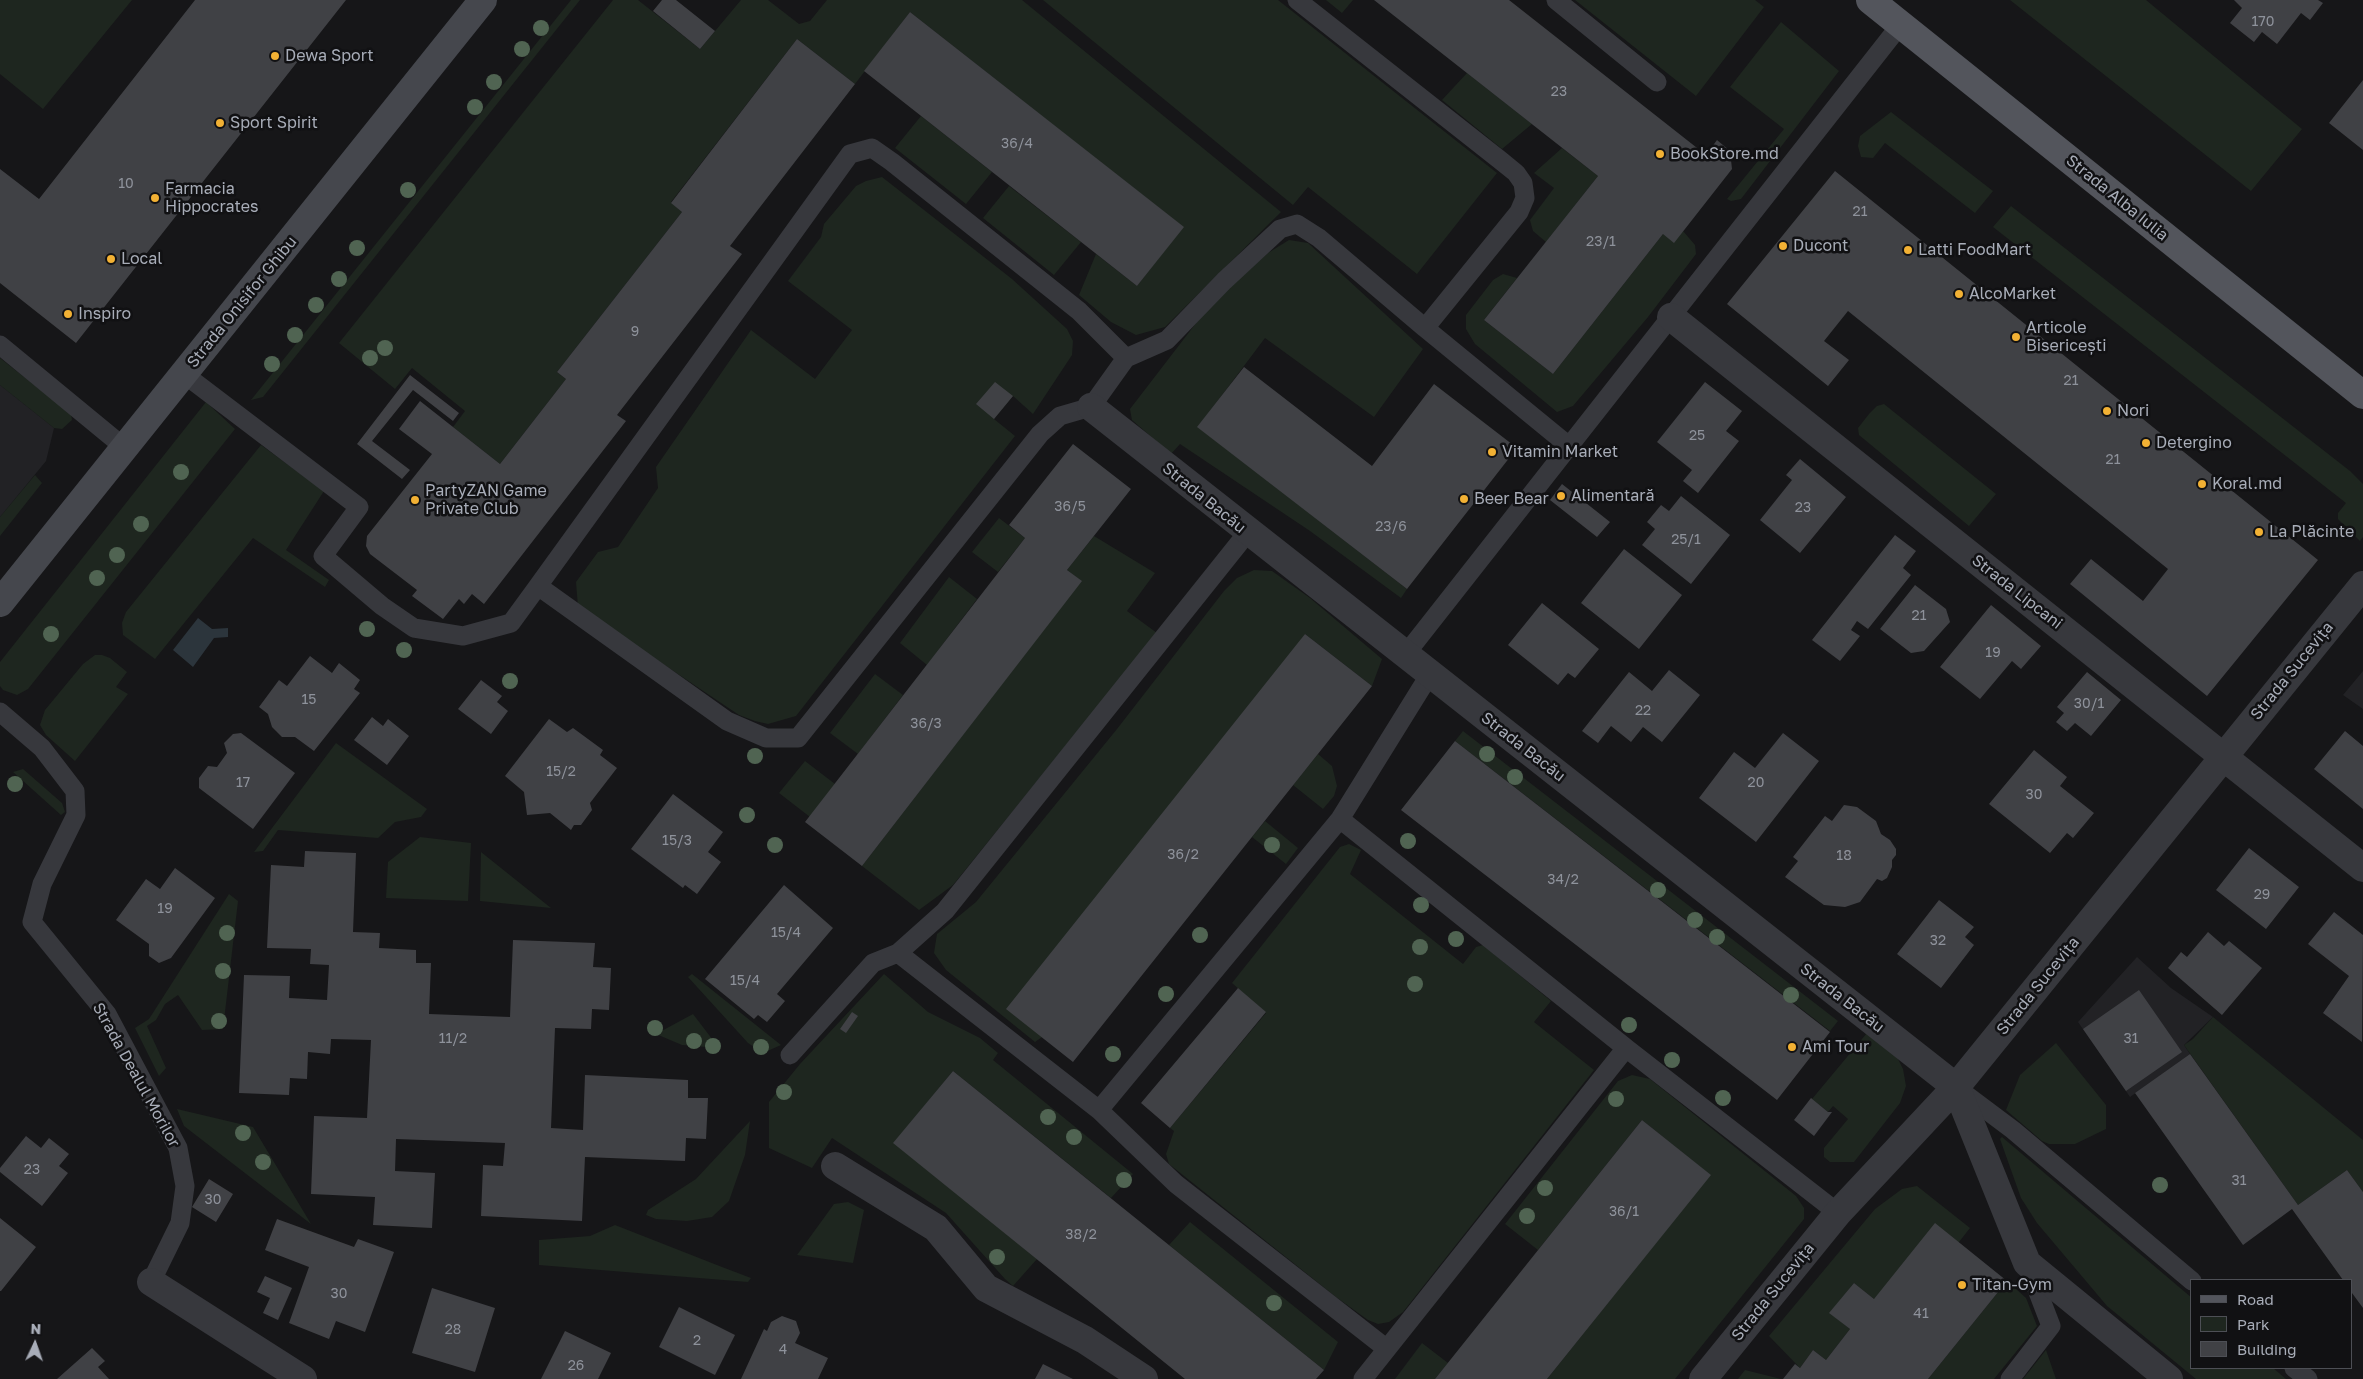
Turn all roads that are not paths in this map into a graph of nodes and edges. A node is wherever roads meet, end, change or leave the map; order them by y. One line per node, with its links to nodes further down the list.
1 (483, 0): 11 (street, Strada Onisifor Ghibu)
2 (1297, 0): 8 (lane)
3 (1556, 0): 6 (lane)
4 (1870, 0): 5 (main road, Strada Alba Iulia)
5 (1901, 24): 7 (lane); 12 (main road, Strada Alba Iulia)
6 (1657, 82)
7 (1671, 317): 14 (lane); 23 (street, Strada Lipcani)
8 (1425, 328): 10 (lane); 14 (lane)
9 (0, 345): 15 (lane)
10 (1126, 358): 13 (lane); 18 (lane)
11 (184, 374): 15 (street, Strada Onisifor Ghibu); 18 (lane)
12 (2363, 395)
13 (1091, 407): 16 (street, Strada Bacău); 18 (lane)
14 (1569, 446): 20 (lane)
15 (125, 448): 19 (street, Strada Onisifor Ghibu)
16 (1248, 532): 20 (street, Strada Bacău); 26 (lane)
17 (2363, 585): 23 (street, Strada Sucevița)
18 (538, 586)
19 (0, 603)
20 (1405, 655): 21 (street, Strada Bacău)
21 (1430, 674): 24 (lane); 29 (street, Strada Bacău)
22 (0, 712): 35 (lane, Strada Dealul Morilor)
23 (2224, 755): 25 (street, Strada Lipcani); 29 (street, Strada Sucevița)
24 (1340, 819): 27 (lane); 30 (lane)
25 (2363, 868)
26 (898, 953): 28 (lane); 30 (lane)
27 (1626, 1048): 32 (lane); 36 (lane)
28 (790, 1056)
29 (1956, 1087): 32 (street, Strada Sucevița); 33 (street); 34 (lane)
30 (1099, 1110): 36 (lane)
31 (836, 1166): 39 (street)
32 (1838, 1213): 41 (street, Strada Sucevița)
33 (2027, 1264): 42 (lane); 43 (street)
34 (2190, 1279)
35 (151, 1282): 38 (street, Strada Dealul Morilor)
36 (1387, 1349): 40 (lane)
37 (2295, 1369): 44 (lane)
38 (303, 1379)
39 (1144, 1379)
40 (1363, 1379)
41 (1703, 1379)
42 (2010, 1379)
43 (2169, 1379)
44 (2308, 1379)

